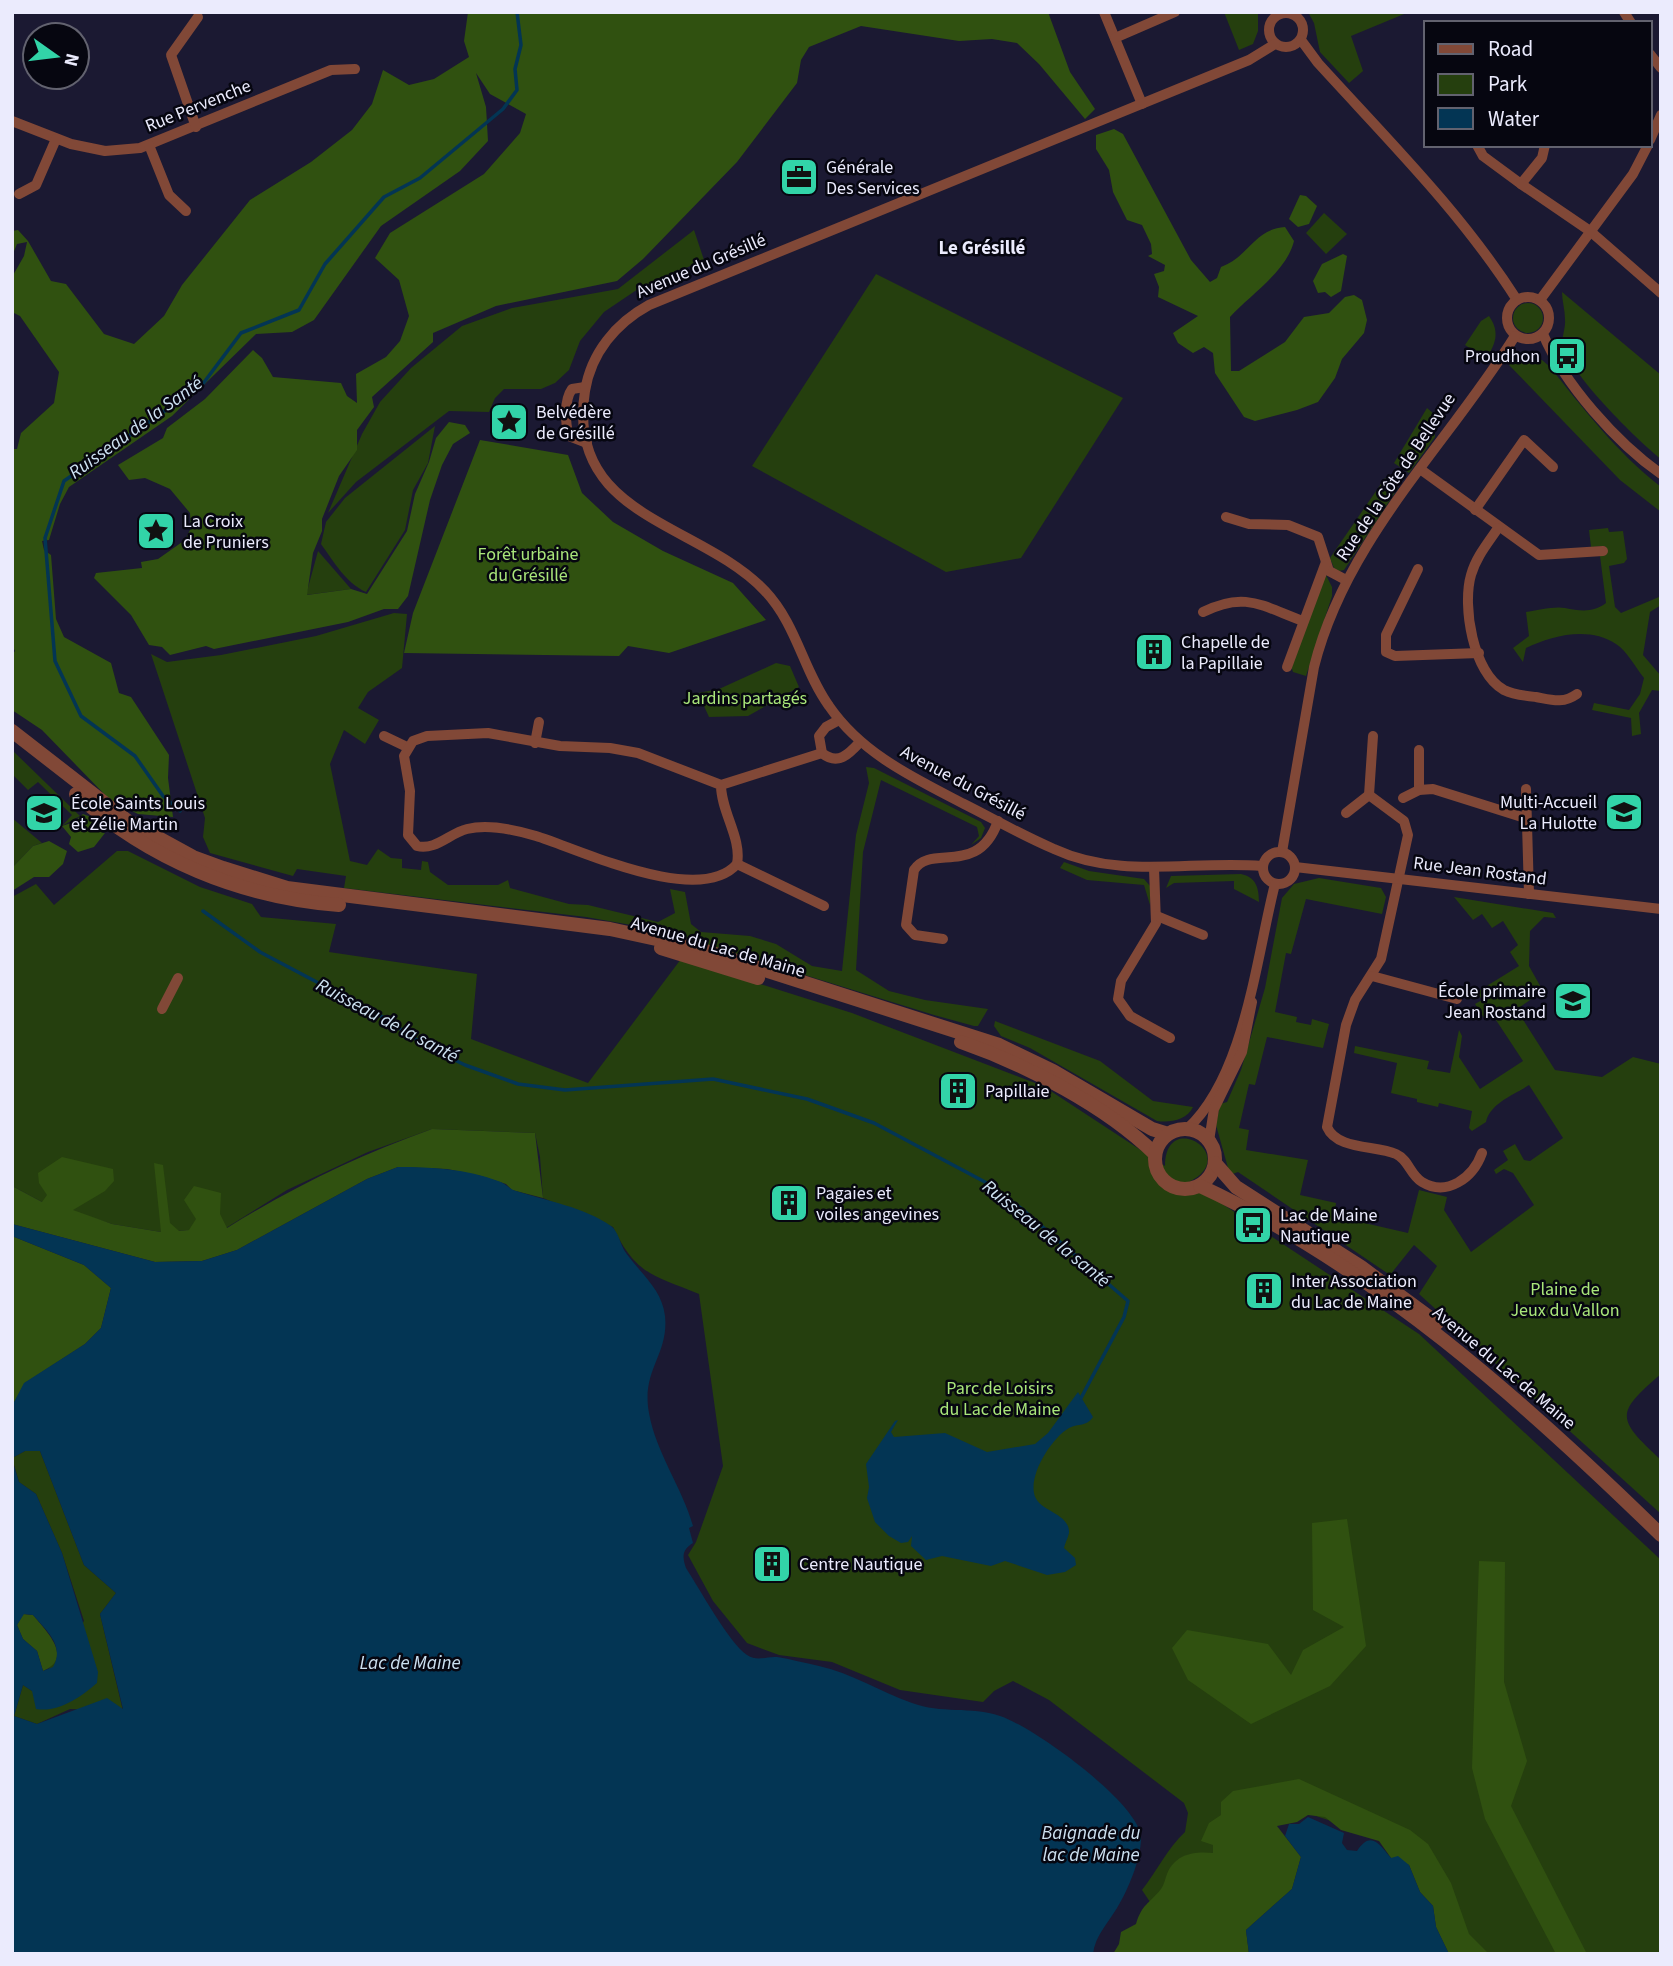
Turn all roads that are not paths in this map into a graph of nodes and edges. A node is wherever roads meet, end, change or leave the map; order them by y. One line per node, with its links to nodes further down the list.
1 (1104, 12): 5 (street)
2 (1175, 12): 5 (street)
3 (1276, 14): 6 (street); 7 (street)
4 (198, 17): 12 (street)
5 (1115, 38): 9 (street)
6 (1301, 40): 7 (street); 24 (street)
7 (1275, 44): 9 (street, Avenue du Grésillé)
8 (355, 69): 12 (street, Rue Pervenche)
9 (1142, 104): 28 (street, Avenue du Grésillé)
10 (1661, 115): 13 (street)
11 (12, 121): 14 (street, Rue Pervenche)
12 (196, 127): 15 (street, Rue Pervenche)
13 (1652, 135)
14 (56, 139): 15 (street, Rue Pervenche); 20 (street)
15 (149, 145): 21 (street)
16 (1478, 147): 19 (street)
17 (1545, 147): 19 (street)
18 (1647, 147): 22 (street)
19 (1521, 184): 22 (street)
20 (19, 194)
21 (186, 211)
22 (1590, 232): 23 (street); 25 (street)
23 (1661, 293)
24 (1517, 300): 25 (street); 27 (street)
25 (1540, 300): 26 (street)
26 (1543, 334): 27 (street); 32 (street)
27 (1515, 336): 31 (street, Rue de la Côte de Bellevue)
28 (585, 387): 29 (street, Avenue du Grésillé); 29 (street)
29 (587, 443): 45 (street, Avenue du Grésillé)
30 (1553, 467): 33 (street)
31 (1420, 469): 33 (street); 39 (street, Rue de la Côte de Bellevue)
32 (1661, 474)
33 (1475, 510): 35 (street)
34 (1226, 517): 37 (street)
35 (1498, 528): 36 (street); 42 (street)
36 (1603, 551)
37 (1326, 562): 39 (street); 41 (street)
38 (1418, 569): 42 (street)
39 (1346, 580): 64 (street, Rue de la Côte de Bellevue)
40 (1203, 612): 41 (street)
41 (1303, 621): 43 (street)
42 (1479, 653): 44 (street)
43 (1287, 667)
44 (1577, 694)
45 (839, 720): 50 (street, Avenue du Grésillé); 54 (street)
46 (539, 722): 51 (street)
47 (12, 731): 63 (street)
48 (384, 736): 52 (street)
49 (1373, 736): 58 (street)
50 (860, 742): 54 (street); 62 (street, Avenue du Grésillé)
51 (536, 743): 52 (street); 55 (street)
52 (407, 747): 65 (street)
53 (1419, 750): 57 (street)
54 (822, 753): 55 (street)
55 (721, 785): 65 (street)
56 (1526, 789): 61 (street)
57 (1419, 790): 59 (street); 61 (street)
58 (1368, 795): 60 (street); 69 (street)
59 (1403, 798)
60 (1346, 813)
61 (1525, 818): 71 (street)
62 (998, 821): 68 (street, Avenue du Grésillé); 76 (street)
63 (125, 826): 84 (street, Avenue du Lac de Maine); 87 (street, Avenue du Lac de Maine)
64 (1282, 852): 66 (street); 67 (street)
65 (737, 864): 72 (street)
66 (1262, 866): 68 (street, Avenue du Grésillé); 70 (street)
67 (1295, 867): 69 (street, Rue Jean Rostand); 70 (street)
68 (1154, 868): 74 (street)
69 (1397, 878): 71 (street, Rue Jean Rostand); 77 (street)
70 (1275, 884): 79 (street)
71 (1529, 894): 73 (street, Rue Jean Rostand)
72 (824, 906)
73 (1661, 909)
74 (1157, 916): 75 (street); 82 (street)
75 (1203, 935)
76 (943, 939)
77 (1372, 976): 80 (street); 86 (street)
78 (178, 978): 81 (street)
79 (1253, 993): 83 (street); 85 (street)
80 (1457, 999)
81 (162, 1009)
82 (1170, 1038)
83 (1187, 1129): 84 (street); 85 (street)
84 (1168, 1134): 87 (street)
85 (1209, 1141): 88 (street)
86 (1482, 1153)
87 (1155, 1154): 89 (street)
88 (1215, 1163): 89 (street); 90 (street, Avenue du Lac de Maine)
89 (1200, 1186): 91 (street, Avenue du Lac de Maine)
90 (1661, 1526)
91 (1661, 1535)

